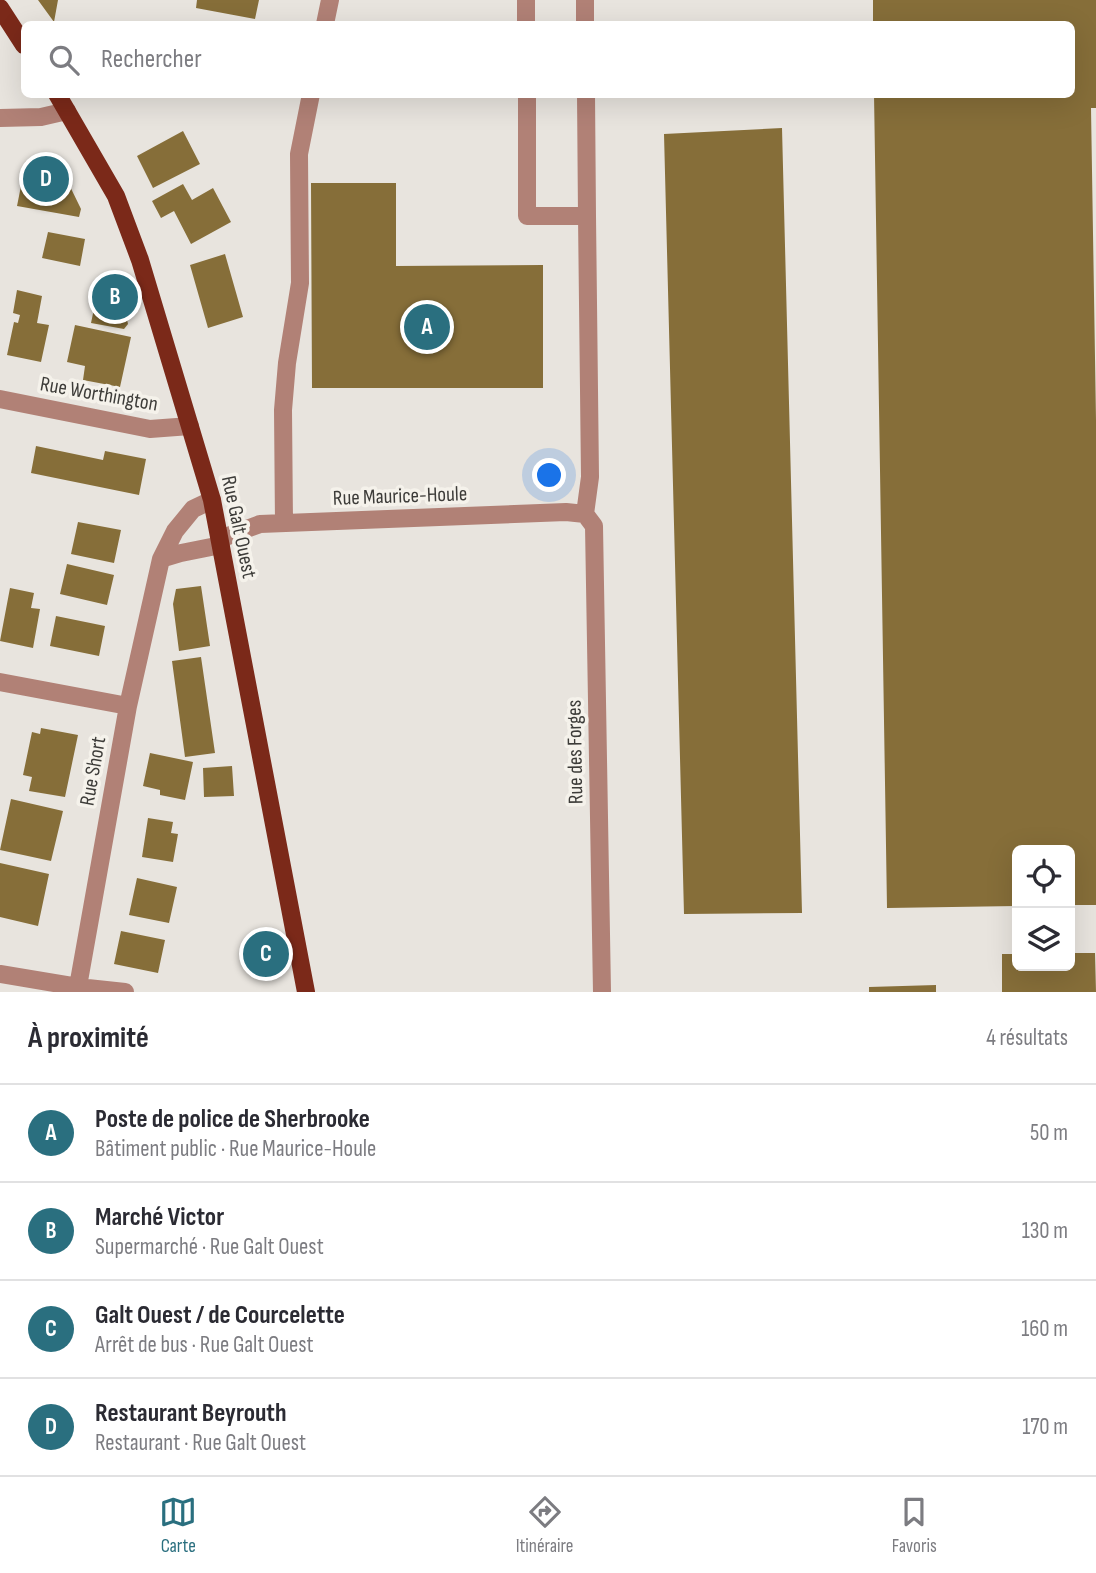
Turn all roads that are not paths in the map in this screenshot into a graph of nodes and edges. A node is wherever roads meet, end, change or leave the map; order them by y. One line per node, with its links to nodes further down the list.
1 (330, 0): 5 (street)
2 (526, 0): 6 (street)
3 (585, 0): 7 (street)
4 (0, 8): 8 (main road)
5 (326, 21)
6 (526, 21)
7 (585, 21)
8 (21, 40)
9 (59, 98): 13 (main road, Rue Galt Ouest)
10 (310, 98): 20 (street)
11 (527, 98): 15 (street)
12 (586, 98): 15 (street)
13 (67, 111): 14 (street); 17 (main road, Rue Galt Ouest)
14 (0, 118)
15 (587, 216): 19 (street)
16 (0, 400): 17 (street, Rue Worthington)
17 (190, 426): 18 (main road, Rue Galt Ouest)
18 (212, 500): 21 (main road, Rue Galt Ouest); 22 (street, Rue Short)
19 (585, 514): 20 (street, Rue Maurice-Houle); 29 (street, Rue des Forges)
20 (284, 523): 21 (street, Rue Maurice-Houle)
21 (220, 542): 22 (street); 28 (main road, Rue Galt Ouest)
22 (161, 559): 24 (street, Rue Short)
23 (0, 682): 24 (street)
24 (128, 706): 26 (street, Rue Short)
25 (0, 974): 26 (street)
26 (78, 990): 27 (street)
27 (125, 992)
28 (306, 992)
29 (602, 992)

